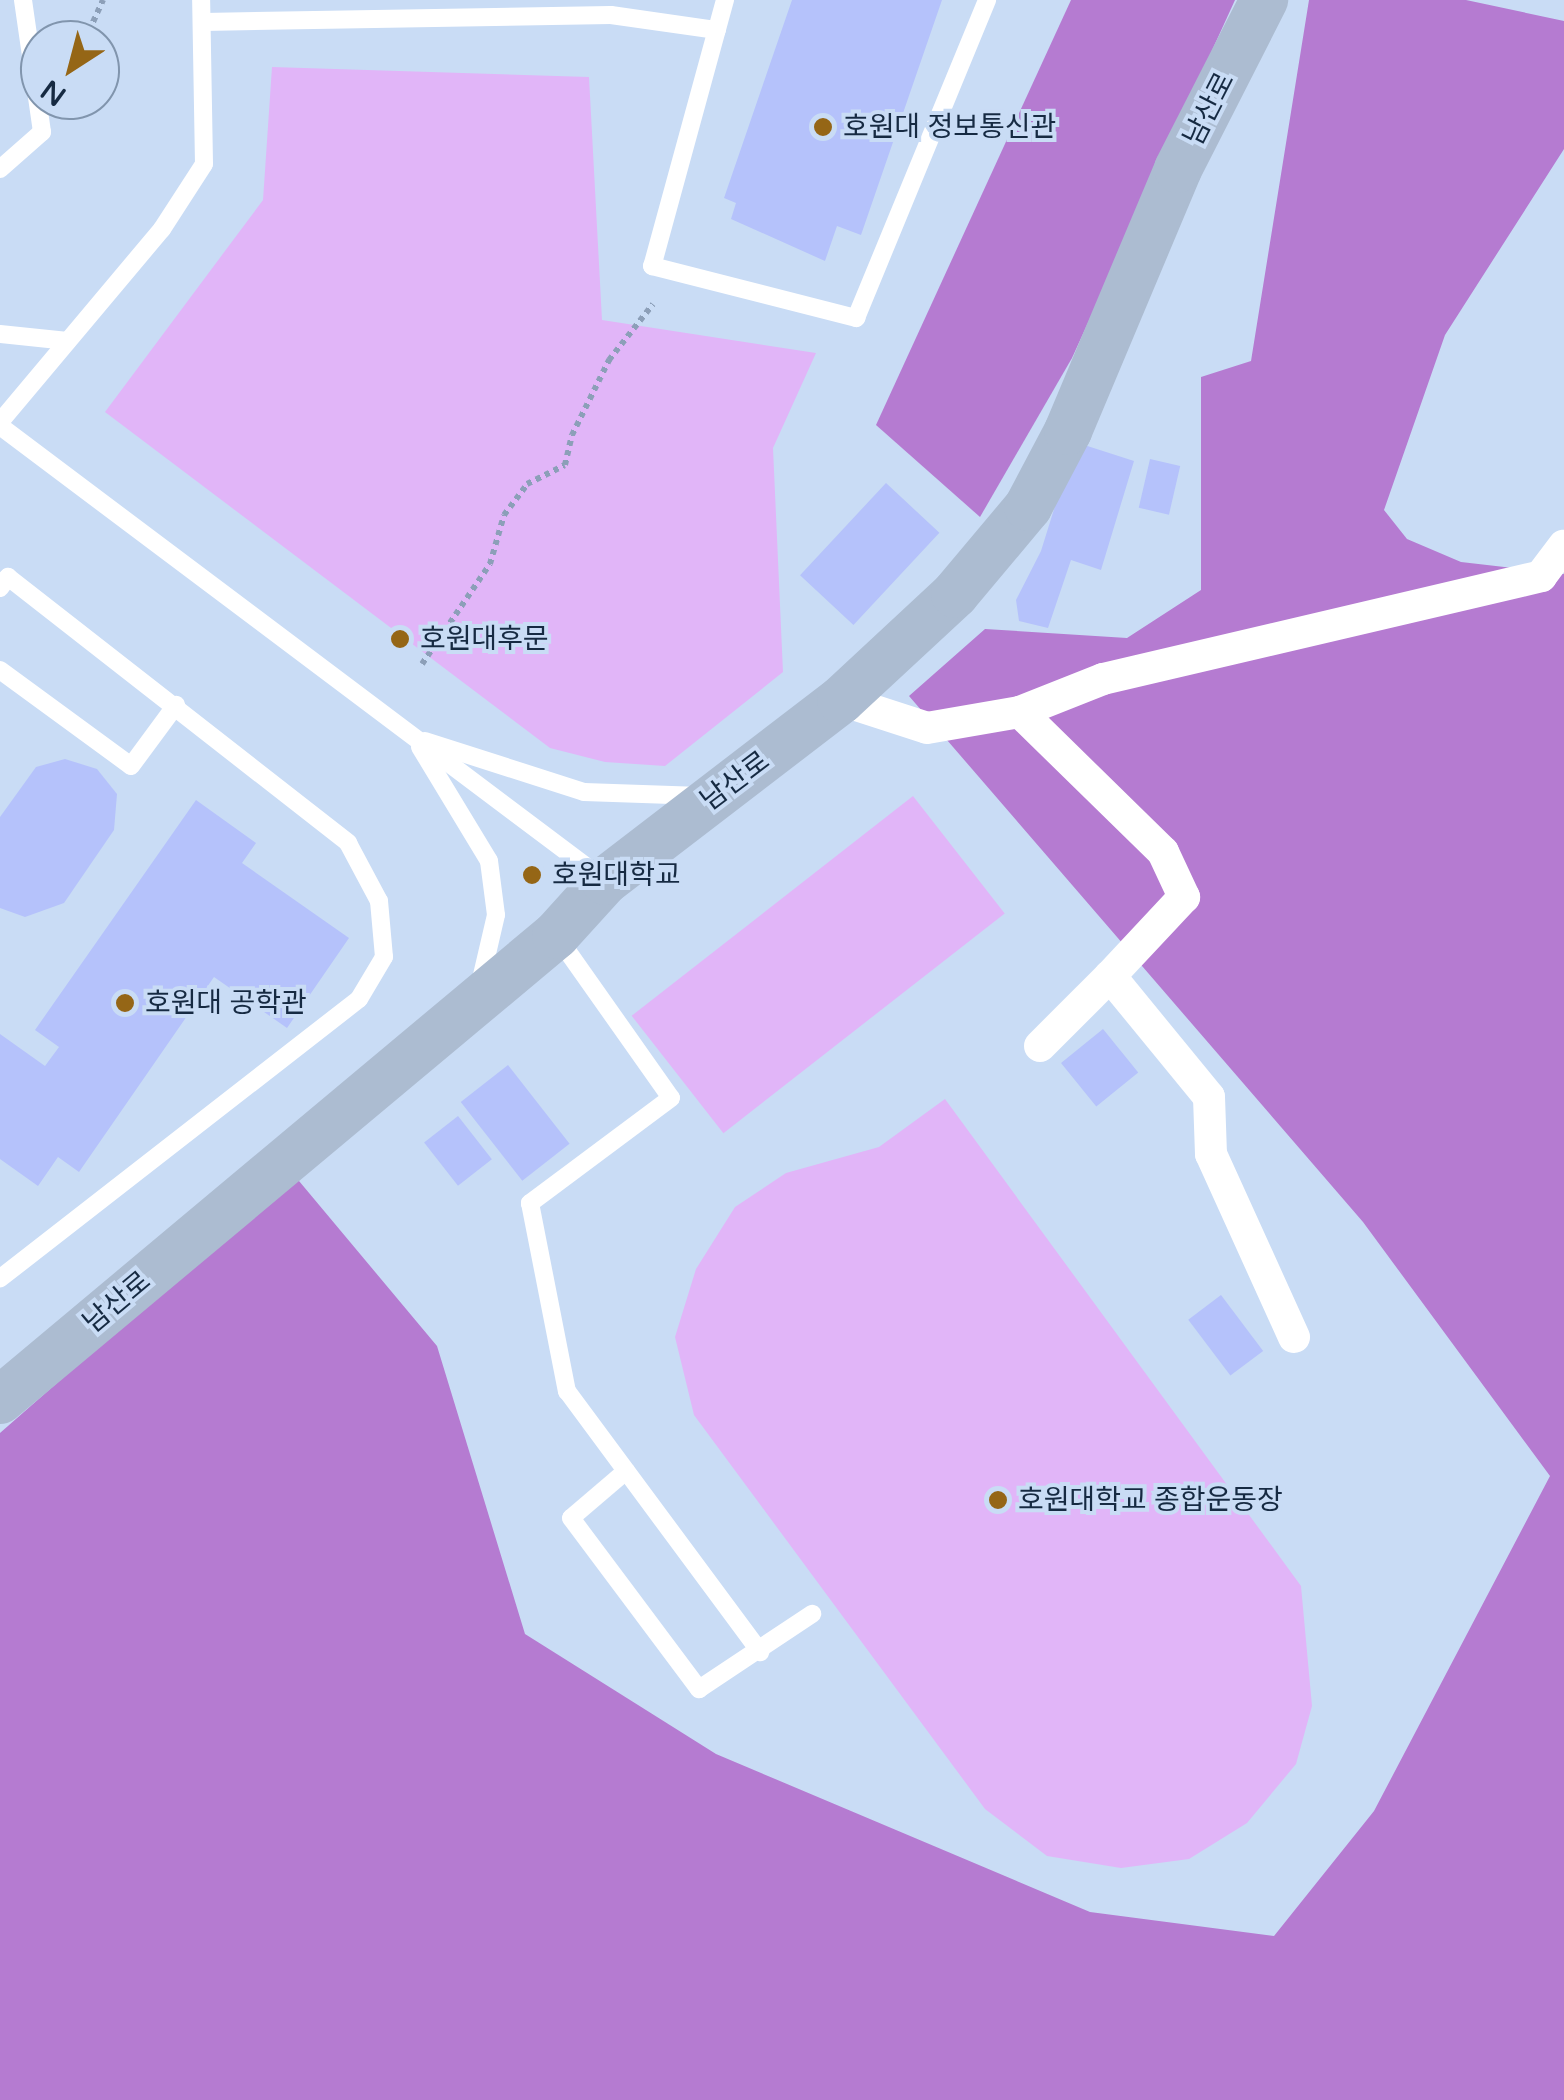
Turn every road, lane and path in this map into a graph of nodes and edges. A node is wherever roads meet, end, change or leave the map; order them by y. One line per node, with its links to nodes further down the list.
1 (23, 0): 9 (lane)
2 (201, 0): 7 (lane)
3 (724, 0): 8 (lane)
4 (986, 0): 8 (lane)
5 (1264, 0): 18 (street, 남산로)
6 (610, 8): 7 (lane); 8 (lane)
7 (203, 22): 12 (lane)
8 (717, 30)
9 (0, 170)
10 (652, 304): 16 (path)
11 (0, 334): 12 (lane)
12 (68, 341): 13 (lane)
13 (3, 414): 21 (lane)
14 (1564, 546): 20 (street)
15 (0, 588): 19 (lane)
16 (422, 664)
17 (0, 670): 19 (lane)
18 (841, 700): 20 (street); 22 (street, 남산로)
19 (176, 705): 28 (lane)
20 (1020, 712): 25 (street)
21 (415, 738): 22 (lane); 23 (lane); 26 (lane)
22 (716, 796): 23 (street, 남산로)
23 (605, 880): 24 (street, 남산로)
24 (556, 934): 26 (street, 남산로); 31 (lane)
25 (1110, 976): 27 (street); 29 (street)
26 (476, 1002): 30 (street, 남산로)
27 (1040, 1046)
28 (0, 1278)
29 (1294, 1337)
30 (0, 1400)
31 (626, 1470): 33 (lane); 33 (lane)
32 (812, 1614): 33 (lane)
33 (760, 1652)

